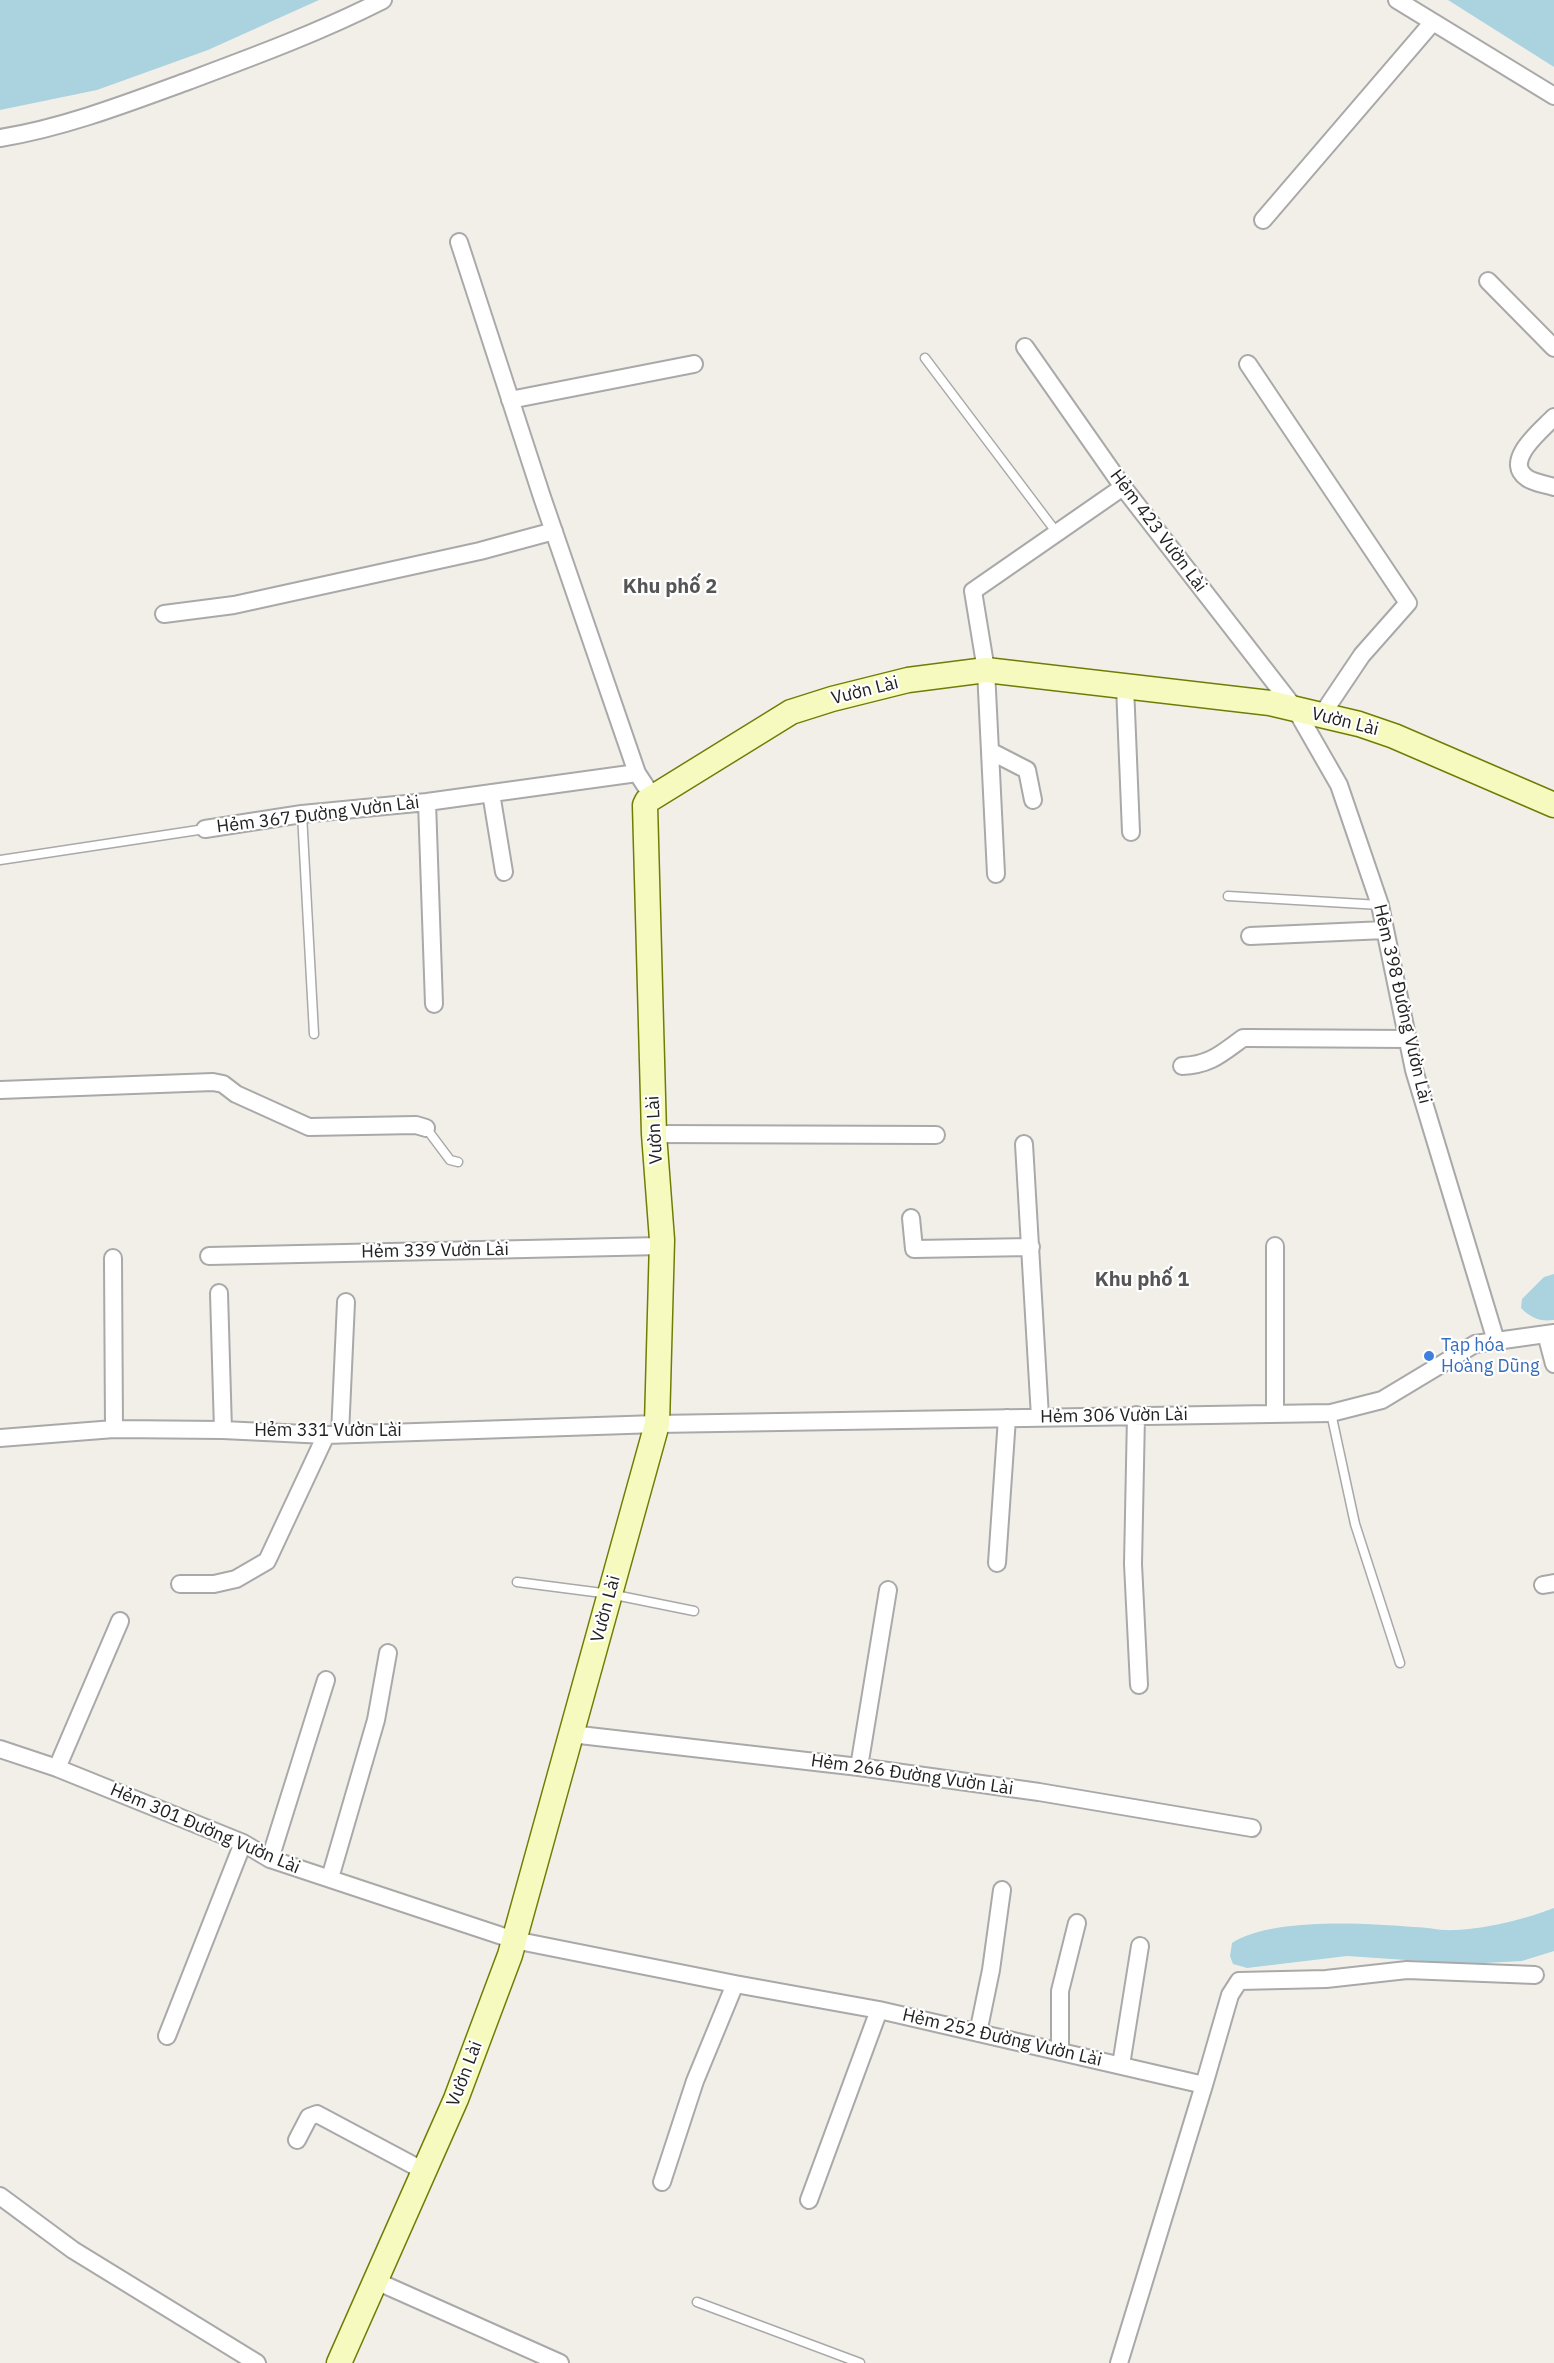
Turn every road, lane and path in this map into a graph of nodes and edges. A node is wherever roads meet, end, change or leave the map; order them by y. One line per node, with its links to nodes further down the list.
1 (383, 0): 5 (street)
2 (1397, 0): 3 (street)
3 (1432, 23): 4 (street); 6 (street)
4 (1554, 96)
5 (0, 138)
6 (1263, 220)
7 (459, 242): 14 (street)
8 (1488, 281): 10 (street)
9 (1025, 347): 16 (street, Hẻm 423 Vườn Lài)
10 (1554, 348)
11 (925, 358): 19 (lane)
12 (694, 364): 14 (street)
13 (1248, 364): 24 (street)
14 (517, 398): 18 (street)
15 (1554, 417): 17 (street)
16 (1123, 487): 19 (street); 23 (street, Hẻm 423 Vườn Lài)
17 (1554, 487)
18 (554, 531): 20 (street); 26 (street)
19 (1057, 532): 21 (street)
20 (164, 614)
21 (986, 670): 22 (main road, Vườn Lài); 25 (street); 28 (main road, Vườn Lài)
22 (1125, 686): 23 (main road, Vườn Lài); 34 (street)
23 (1296, 710): 24 (main road, Vườn Lài); 39 (street, Hẻm 398 Đường Vườn Lài)
24 (1321, 716): 31 (main road, Vườn Lài)
25 (990, 751): 29 (street); 37 (street)
26 (637, 773): 27 (street, Hẻm 367 Đường Vườn Lài); 28 (street)
27 (491, 793): 30 (street, Hẻm 367 Đường Vườn Lài); 36 (street)
28 (652, 796): 48 (main road, Vườn Lài)
29 (1033, 800)
30 (428, 802): 32 (street, Hẻm 367 Đường Vườn Lài); 42 (street)
31 (1554, 805)
32 (302, 814): 33 (street, Hẻm 367 Đường Vườn Lài); 43 (lane)
33 (204, 829): 35 (lane, Hẻm 367 Đường Vườn Lài)
34 (1131, 832)
35 (0, 860)
36 (504, 872)
37 (996, 874)
38 (1228, 896): 39 (lane)
39 (1380, 905): 40 (street, Hẻm 398 Đường Vườn Lài)
40 (1385, 930): 41 (street); 44 (street, Hẻm 398 Đường Vườn Lài)
41 (1250, 936)
42 (434, 1004)
43 (314, 1034)
44 (1408, 1039): 45 (street); 61 (street, Hẻm 398 Đường Vườn Lài)
45 (1182, 1066)
46 (0, 1090): 47 (street)
47 (426, 1128): 51 (lane)
48 (654, 1134): 49 (street); 53 (main road, Vườn Lài)
49 (936, 1135)
50 (1024, 1144): 55 (street)
51 (458, 1162)
52 (911, 1218): 55 (street)
53 (661, 1246): 56 (street, Hẻm 339 Vườn Lài); 68 (main road, Vườn Lài)
54 (1275, 1246): 63 (street)
55 (1031, 1247): 66 (street)
56 (209, 1256)
57 (114, 1258): 69 (street)
58 (219, 1293): 70 (street)
59 (346, 1302): 71 (street)
60 (1550, 1333): 61 (street, Hẻm 306 Vườn Lài); 62 (street)
61 (1496, 1341): 64 (street, Hẻm 306 Vườn Lài)
62 (1554, 1364)
63 (1275, 1413): 64 (street, Hẻm 306 Vườn Lài); 65 (street, Hẻm 306 Vườn Lài)
64 (1331, 1413): 81 (lane)
65 (1136, 1415): 66 (street, Hẻm 306 Vườn Lài); 83 (street)
66 (1040, 1417): 67 (street, Hẻm 306 Vườn Lài)
67 (1007, 1418): 68 (street, Hẻm 306 Vườn Lài); 73 (street)
68 (657, 1424): 71 (street, Hẻm 331 Vườn Lài); 77 (main road, Vườn Lài)
69 (114, 1429): 70 (street, Hẻm 331 Vườn Lài); 72 (street, Hẻm 331 Vườn Lài)
70 (222, 1430): 71 (street, Hẻm 331 Vườn Lài)
71 (333, 1434): 75 (street)
72 (0, 1438)
73 (997, 1563)
74 (517, 1582): 77 (lane)
75 (180, 1584)
76 (888, 1590): 86 (street)
77 (610, 1594): 78 (lane); 84 (main road, Vườn Lài)
78 (694, 1611)
79 (120, 1621): 87 (street)
80 (388, 1653): 91 (street)
81 (1400, 1663)
82 (326, 1680): 90 (street)
83 (1139, 1685)
84 (571, 1734): 86 (street, Hẻm 266 Đường Vườn Lài); 94 (main road, Vườn Lài)
85 (0, 1749): 87 (street, Hẻm 301 Đường Vườn Lài)
86 (859, 1767): 88 (street, Hẻm 266 Đường Vườn Lài)
87 (57, 1768): 89 (street, Hẻm 301 Đường Vườn Lài)
88 (1252, 1828)
89 (243, 1843): 90 (street, Hẻm 301 Đường Vườn Lài); 100 (street)
90 (270, 1859): 91 (street, Hẻm 301 Đường Vườn Lài)
91 (330, 1878): 94 (street, Hẻm 301 Đường Vườn Lài)
92 (1002, 1890): 99 (street)
93 (1077, 1923): 101 (street)
94 (514, 1940): 97 (street, Hẻm 252 Đường Vườn Lài); 105 (main road, Vườn Lài)
95 (1140, 1946): 102 (street)
96 (1535, 1975): 103 (street)
97 (735, 1984): 98 (street, Hẻm 252 Đường Vườn Lài); 106 (street)
98 (879, 2010): 99 (street, Hẻm 252 Đường Vườn Lài); 108 (street)
99 (978, 2033): 101 (street, Hẻm 252 Đường Vườn Lài)
100 (167, 2036)
101 (1060, 2052): 102 (street, Hẻm 252 Đường Vườn Lài)
102 (1121, 2066): 103 (street, Hẻm 252 Đường Vườn Lài)
103 (1204, 2085): 115 (street)
104 (297, 2140): 105 (street)
105 (424, 2171): 109 (main road, Vườn Lài)
106 (662, 2182)
107 (0, 2196): 111 (street)
108 (809, 2200)
109 (376, 2281): 112 (main road, Vườn Lài); 113 (street)
110 (697, 2302): 114 (lane)
111 (257, 2363)
112 (339, 2363)
113 (560, 2363)
114 (860, 2363)
115 (1119, 2363)

